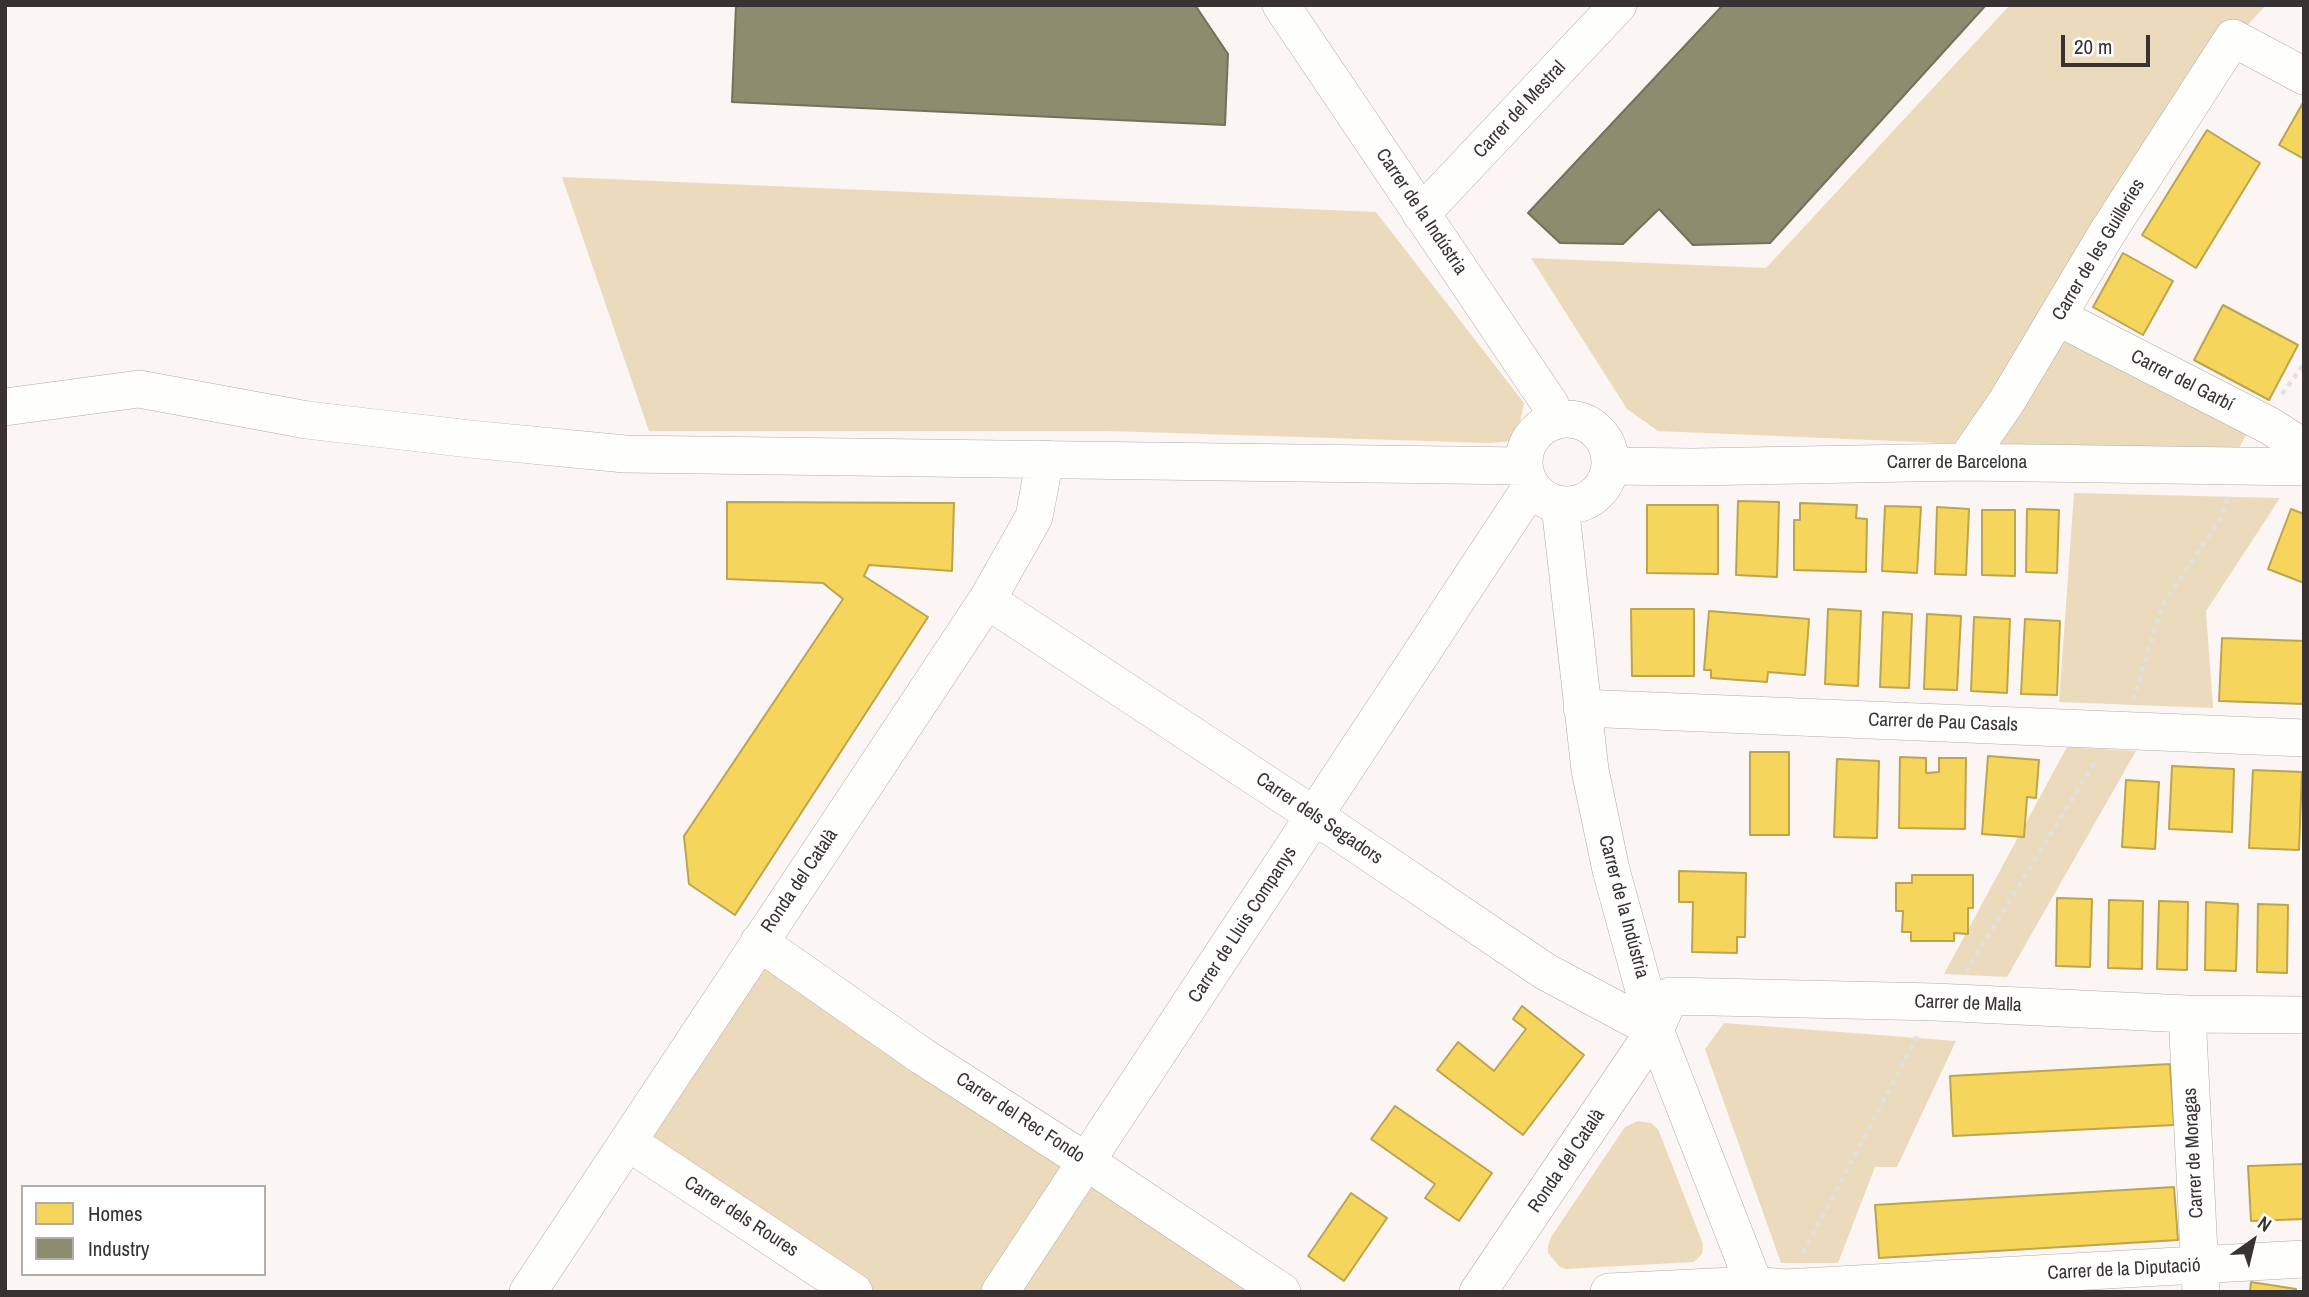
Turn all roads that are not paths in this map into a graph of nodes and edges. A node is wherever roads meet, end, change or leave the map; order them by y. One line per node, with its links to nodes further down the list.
1 (1281, 5): 4 (street, Carrer de la Indústria)
2 (1618, 5): 4 (street, Carrer del Mestral)
3 (2304, 76): 5 (street, Carrer de les Guilleries)
4 (1421, 214): 7 (street, Carrer de la Indústria)
5 (2058, 317): 8 (street, Carrer del Garbí); 10 (street, Carrer de les Guilleries)
6 (5, 407): 9 (street)
7 (1552, 422): 11 (street); 13 (street)
8 (2304, 448)
9 (1045, 459): 13 (street); 14 (street, Ronda del Català)
10 (1965, 462): 11 (street, Carrer de Barcelona); 12 (street, Carrer de Barcelona)
11 (1611, 466): 13 (street)
12 (2304, 467)
13 (1538, 486): 15 (street, Carrer de la Indústria); 17 (street, Carrer de Lluis Companys)
14 (987, 600): 17 (street, Carrer dels Segadors); 18 (street, Ronda del Català)
15 (1582, 708): 16 (street, Carrer de Pau Casals); 21 (street, Carrer de la Indústria)
16 (2304, 738)
17 (1315, 816): 21 (street, Carrer dels Segadors); 23 (street, Carrer de Lluis Companys)
18 (759, 942): 22 (street, Ronda del Català); 23 (street, Carrer del Rec Fondo)
19 (2187, 1014): 20 (street, Carrer de Malla); 21 (street, Carrer de Malla); 25 (street, Carrer de Moragas)
20 (2304, 1015)
21 (1655, 1030): 26 (street, Carrer de la Indústria); 31 (street, Ronda del Català)
22 (628, 1142): 27 (street, Ronda del Català); 28 (street, Carrer dels Roures)
23 (1087, 1162): 29 (street, Carrer de Lluis Companys); 30 (street, Carrer del Rec Fondo)
24 (2304, 1259): 25 (street, Carrer de la Diputació)
25 (2201, 1279): 26 (street, Carrer de la Diputació)
26 (1748, 1288): 32 (street, Carrer de la Diputació)
27 (528, 1292)
28 (854, 1292)
29 (1000, 1292)
30 (1282, 1292)
31 (1478, 1292)
32 (1609, 1292)

